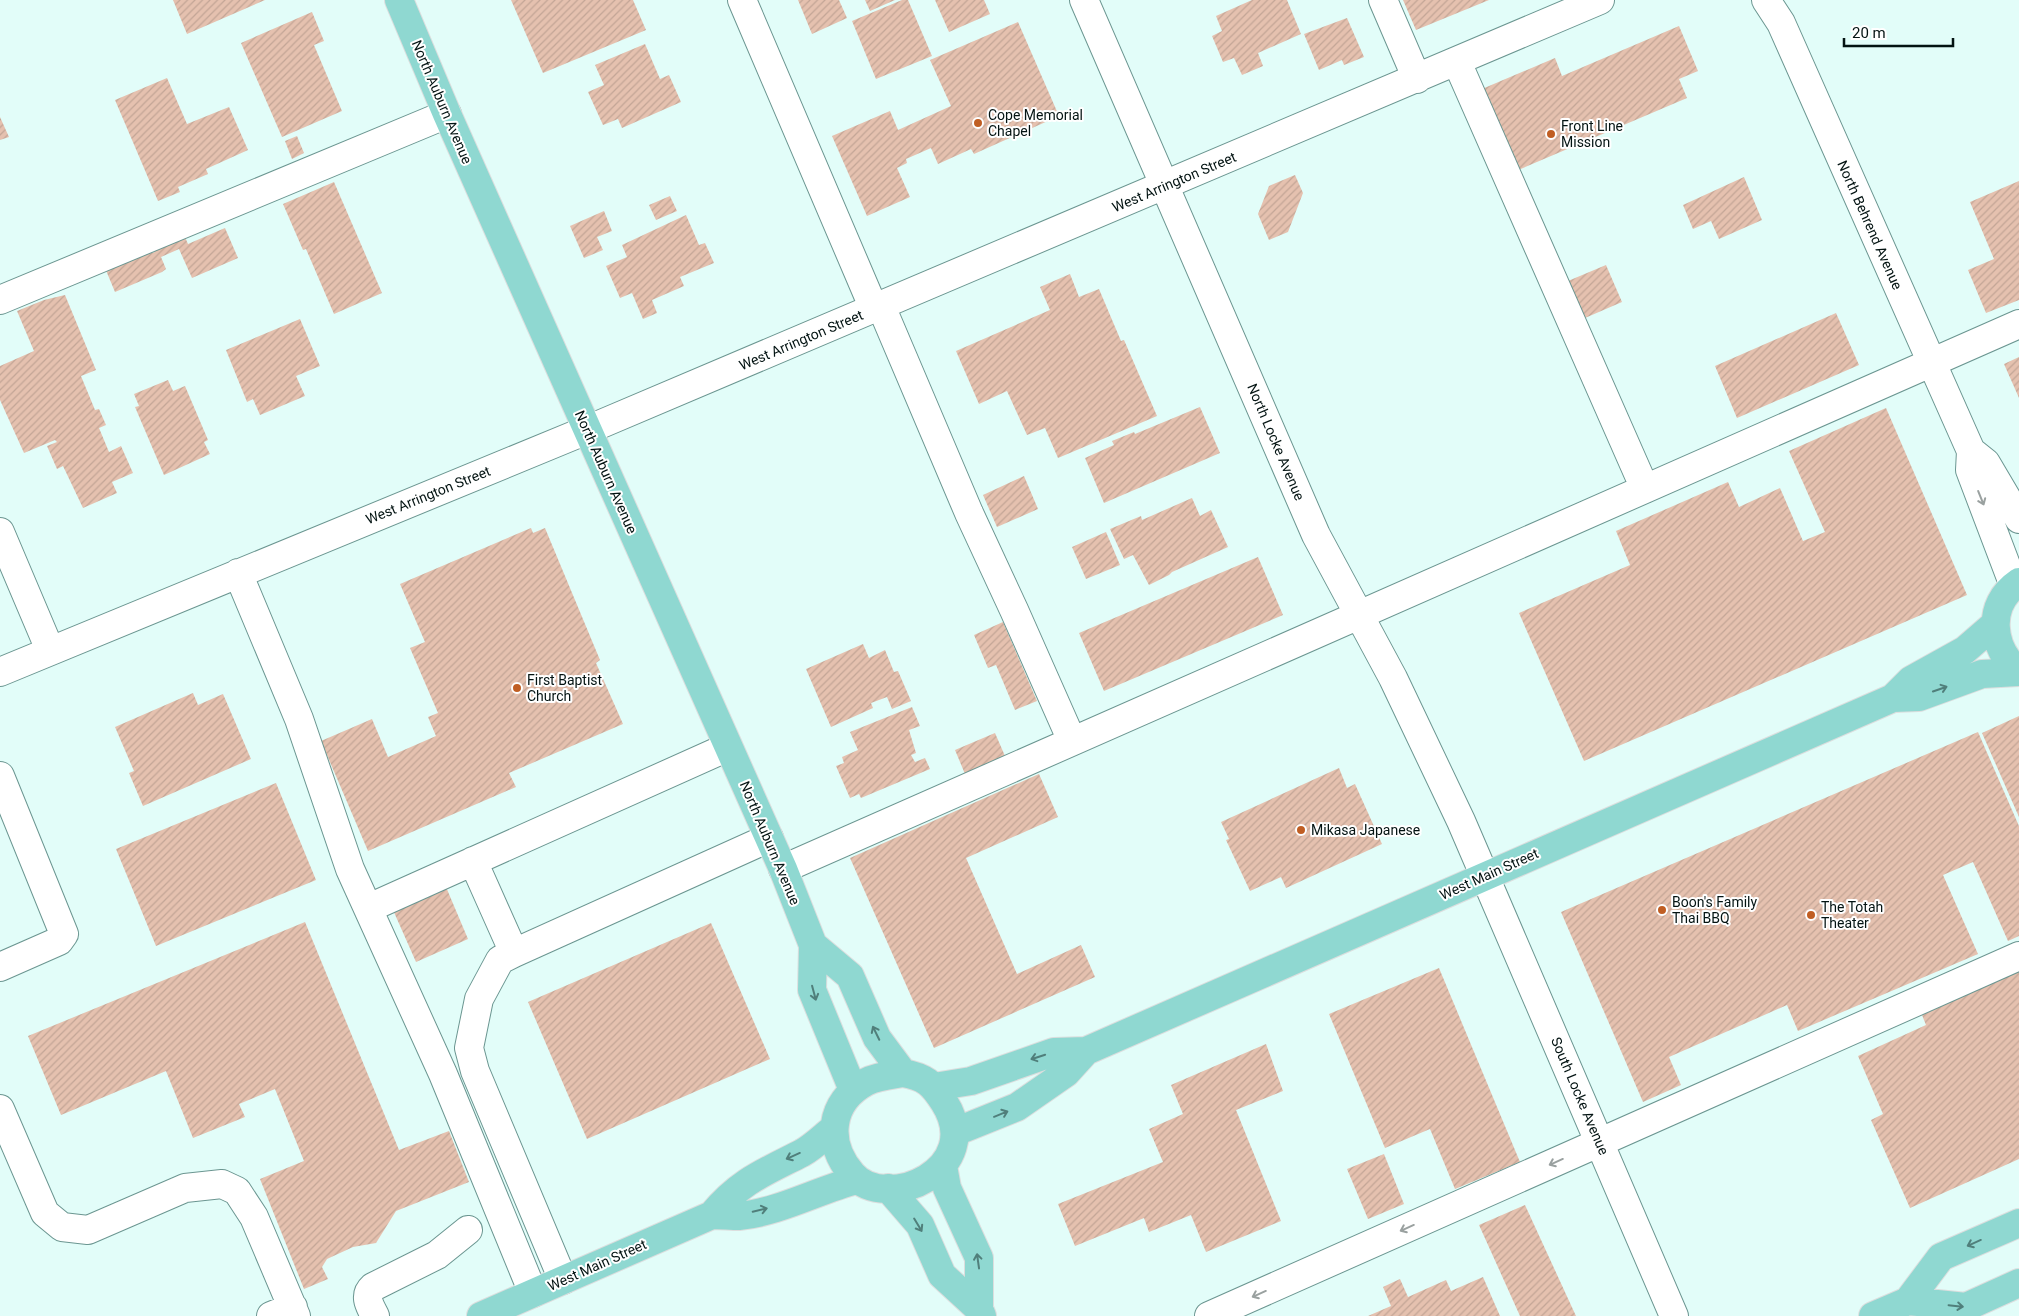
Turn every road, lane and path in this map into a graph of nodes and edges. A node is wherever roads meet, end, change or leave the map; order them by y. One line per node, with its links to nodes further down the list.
1 (399, 0): 9 (main road, North Auburn Avenue)
2 (742, 0): 12 (street)
3 (1084, 0): 10 (street, North Locke Avenue)
4 (1383, 0): 8 (street)
5 (1600, 0): 7 (street, West Arrington Street)
6 (1766, 0): 14 (street, North Behrend Avenue)
7 (1457, 62): 8 (street, West Arrington Street); 17 (street)
8 (1416, 79): 10 (street, West Arrington Street)
9 (447, 114): 11 (street); 15 (main road, North Auburn Avenue)
10 (1164, 186): 12 (street, West Arrington Street); 22 (street, North Locke Avenue)
11 (0, 300)
12 (877, 308): 15 (street, West Arrington Street); 28 (street)
13 (2019, 324): 14 (street)
14 (1931, 362): 16 (street, North Behrend Avenue); 17 (street)
15 (587, 430): 20 (street, West Arrington Street); 29 (main road, North Auburn Avenue)
16 (1970, 451): 18 (street, North Behrend Avenue); 21 (street, North Behrend Avenue, one-way to 21)
17 (1645, 489): 22 (street)
18 (2019, 518)
19 (0, 532): 24 (street)
20 (238, 573): 24 (street, West Arrington Street); 35 (street)
21 (2016, 584): 23 (main road)
22 (1360, 615): 28 (street); 34 (street, North Locke Avenue)
23 (1995, 624): 26 (main road); 27 (main road, West Main Street)
24 (50, 650): 25 (street, West Arrington Street)
25 (0, 672)
26 (2019, 672): 27 (main road, West Main Street, one-way to 26)
27 (1893, 698): 34 (main road, West Main Street)
28 (1072, 741): 33 (street)
29 (728, 747): 31 (main road, North Auburn Avenue); 32 (street)
30 (0, 776): 39 (street)
31 (769, 838): 33 (main road, North Auburn Avenue); 37 (street)
32 (473, 861): 35 (street); 37 (street)
33 (783, 869): 36 (main road, North Auburn Avenue)
34 (1485, 876): 40 (main road, West Main Street); 47 (street, South Locke Avenue)
35 (369, 908): 56 (street)
36 (813, 945): 41 (main road, North Auburn Avenue, one-way to 36); 43 (main road, North Auburn Avenue, one-way to 43)
37 (514, 953): 54 (street)
38 (2019, 956): 47 (street)
39 (0, 967)
40 (1086, 1051): 42 (main road, West Main Street, one-way to 42); 46 (main road, West Main Street, one-way to 40)
41 (903, 1073): 42 (main road); 43 (main road)
42 (934, 1087): 46 (main road)
43 (853, 1090): 45 (main road)
44 (0, 1108): 58 (street)
45 (833, 1129): 49 (main road); 51 (main road, West Main Street, one-way to 51)
46 (956, 1132): 48 (main road)
47 (1600, 1142): 62 (street, one-way to 62); 63 (street, South Locke Avenue)
48 (943, 1166): 50 (main road); 59 (main road, one-way to 48)
49 (857, 1180): 50 (main road); 51 (main road, West Main Street, one-way to 49)
50 (888, 1188): 59 (main road, one-way to 59)
51 (712, 1215): 54 (main road, West Main Street)
52 (2019, 1223): 57 (main road, one-way to 57)
53 (468, 1230): 60 (street)
54 (563, 1280): 56 (main road, West Main Street)
55 (2019, 1283): 57 (main road, one-way to 55)
56 (533, 1293): 61 (main road, West Main Street)
57 (1908, 1301): 64 (main road)
58 (286, 1313)
59 (981, 1313)
60 (375, 1316)
61 (481, 1316)
62 (1209, 1316)
63 (1674, 1316)
64 (1874, 1316)

